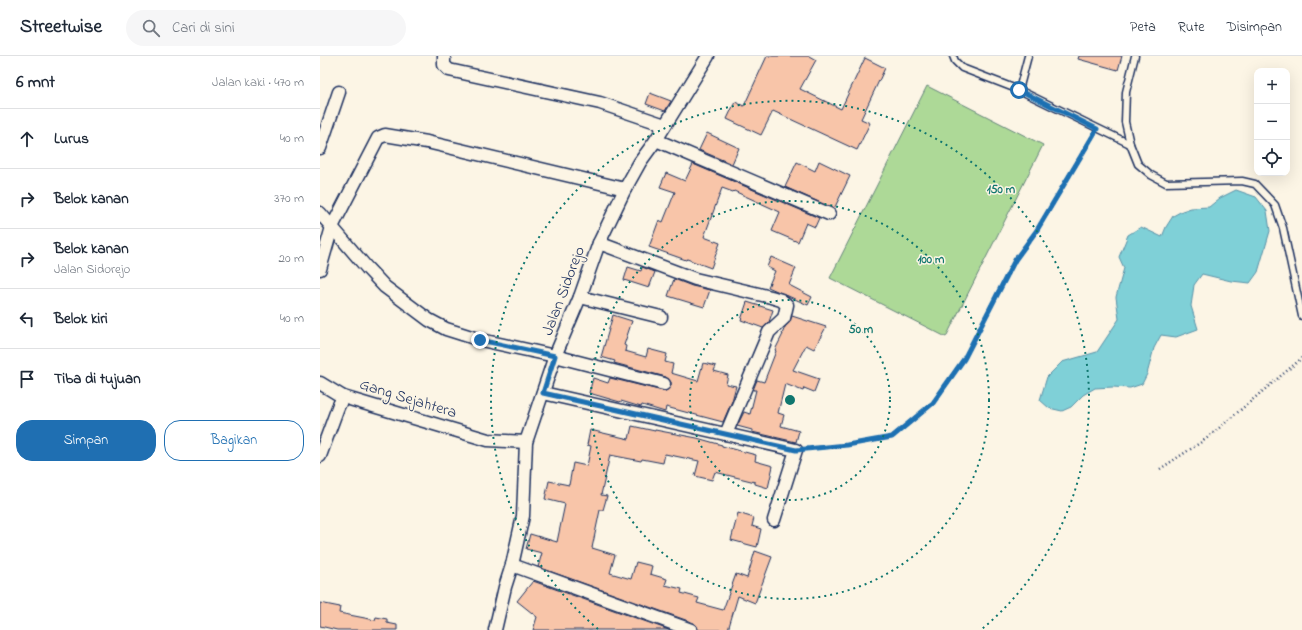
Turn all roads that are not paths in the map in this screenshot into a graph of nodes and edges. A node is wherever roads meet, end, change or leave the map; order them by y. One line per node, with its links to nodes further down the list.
1 (444, 56): 8 (street)
2 (708, 56): 8 (street, Jalan Sidorejo)
3 (953, 56): 6 (lane)
4 (1028, 56): 6 (lane)
5 (1134, 56): 10 (lane)
6 (1019, 90): 10 (lane)
7 (339, 92): 11 (street)
8 (665, 124): 9 (street, Jalan Sidorejo)
9 (656, 140): 12 (street, Jalan Sidorejo); 14 (street)
10 (1130, 144): 19 (lane)
11 (320, 148)
12 (625, 189): 15 (street); 16 (street, Jalan Sidorejo)
13 (320, 213): 15 (street)
14 (828, 214)
15 (332, 227): 17 (street); 21 (street)
16 (600, 243): 18 (street, Jalan Sidorejo); 26 (street)
17 (320, 269)
18 (580, 297): 20 (street); 21 (street, Jalan Sidorejo)
19 (1302, 316)
20 (661, 317)
21 (555, 356): 23 (street); 24 (street, Jalan Sidorejo)
22 (320, 383): 25 (street)
23 (664, 384)
24 (543, 393): 26 (street); 27 (street, Jalan Sidorejo)
25 (343, 397): 27 (street, Gang Sejahtera); 28 (street, Gang Sejahtera)
26 (726, 434): 29 (street)
27 (526, 442): 30 (street, Jalan Sidorejo)
28 (320, 456)
29 (774, 520)
30 (512, 565): 31 (street, Jalan Sidorejo); 32 (street)
31 (495, 630)
32 (691, 630)

